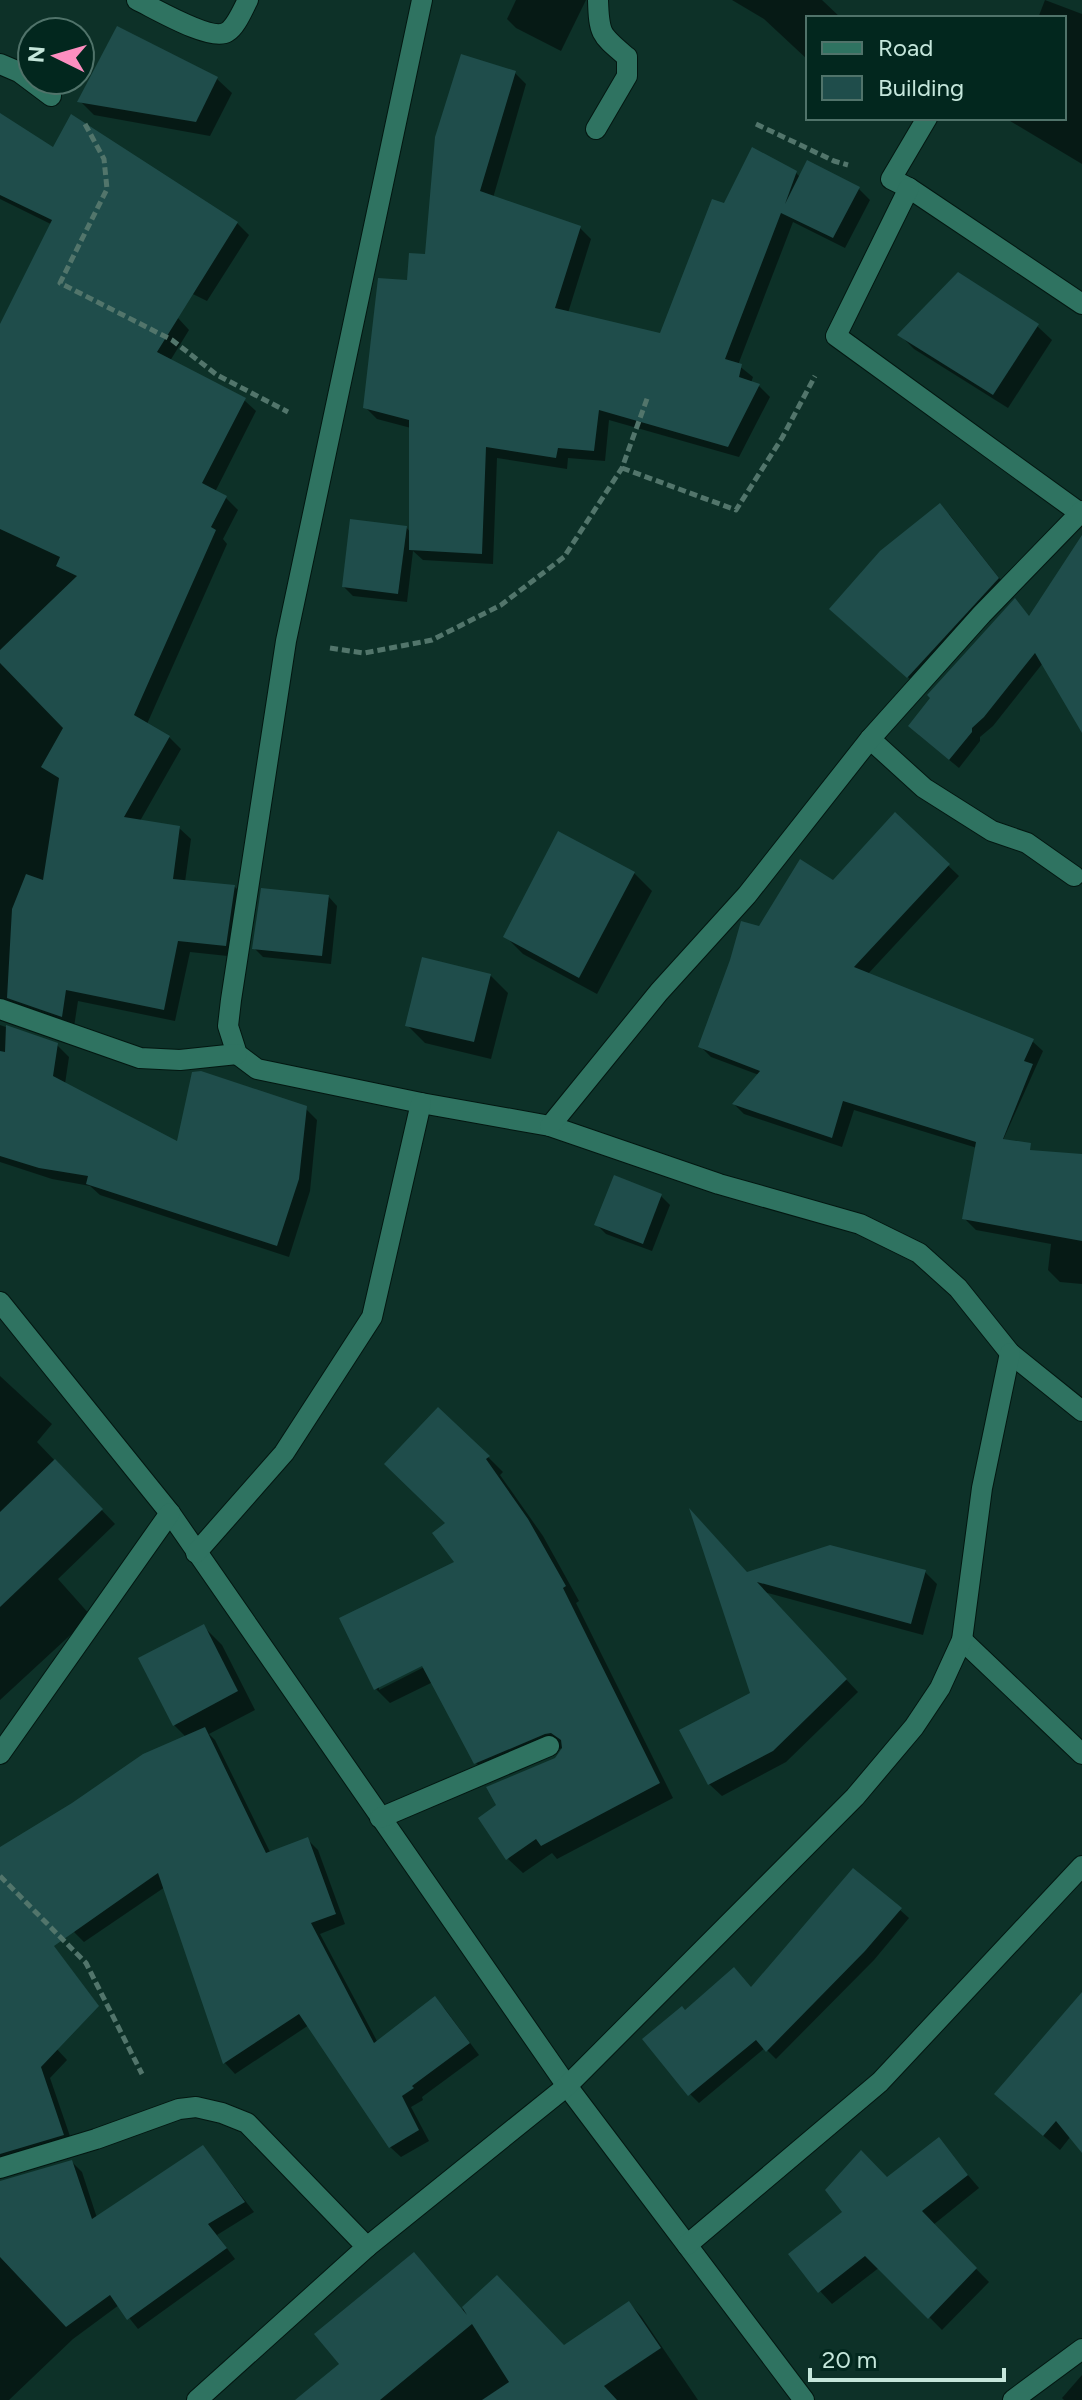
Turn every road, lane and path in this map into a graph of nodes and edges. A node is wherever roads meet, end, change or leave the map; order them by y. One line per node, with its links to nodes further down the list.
1 (137, 0): 2 (street)
2 (248, 0)
3 (422, 0): 14 (street)
4 (598, 0): 8 (street)
5 (51, 96): 14 (path)
6 (926, 120): 9 (street)
7 (756, 124): 9 (path)
8 (596, 129)
9 (891, 179): 10 (street)
10 (909, 188): 11 (street); 12 (street)
11 (1082, 304)
12 (836, 336): 15 (path); 16 (street)
13 (648, 396): 15 (path)
14 (330, 433): 17 (street)
15 (622, 468): 17 (path)
16 (1081, 512): 18 (street)
17 (286, 641): 21 (street)
18 (870, 739): 19 (street); 23 (street)
19 (1074, 876)
20 (0, 1009): 21 (street)
21 (237, 1054): 22 (street)
22 (421, 1103): 23 (street); 28 (street)
23 (550, 1126): 25 (street)
24 (0, 1302): 27 (street)
25 (1010, 1353): 26 (street); 29 (street)
26 (1082, 1411)
27 (170, 1513): 28 (street); 31 (street)
28 (196, 1553): 33 (street)
29 (962, 1640): 32 (street); 36 (street)
30 (549, 1746): 33 (street)
31 (0, 1754)
32 (1082, 1754)
33 (380, 1818): 36 (street)
34 (1082, 1866): 39 (street)
35 (0, 1876): 37 (path)
36 (567, 2086): 39 (street); 40 (street)
37 (161, 2114): 38 (street); 40 (street)
38 (0, 2168)
39 (687, 2245): 43 (street)
40 (367, 2247): 42 (street)
41 (1082, 2349): 44 (street)
42 (197, 2400)
43 (804, 2400)
44 (1013, 2400)

